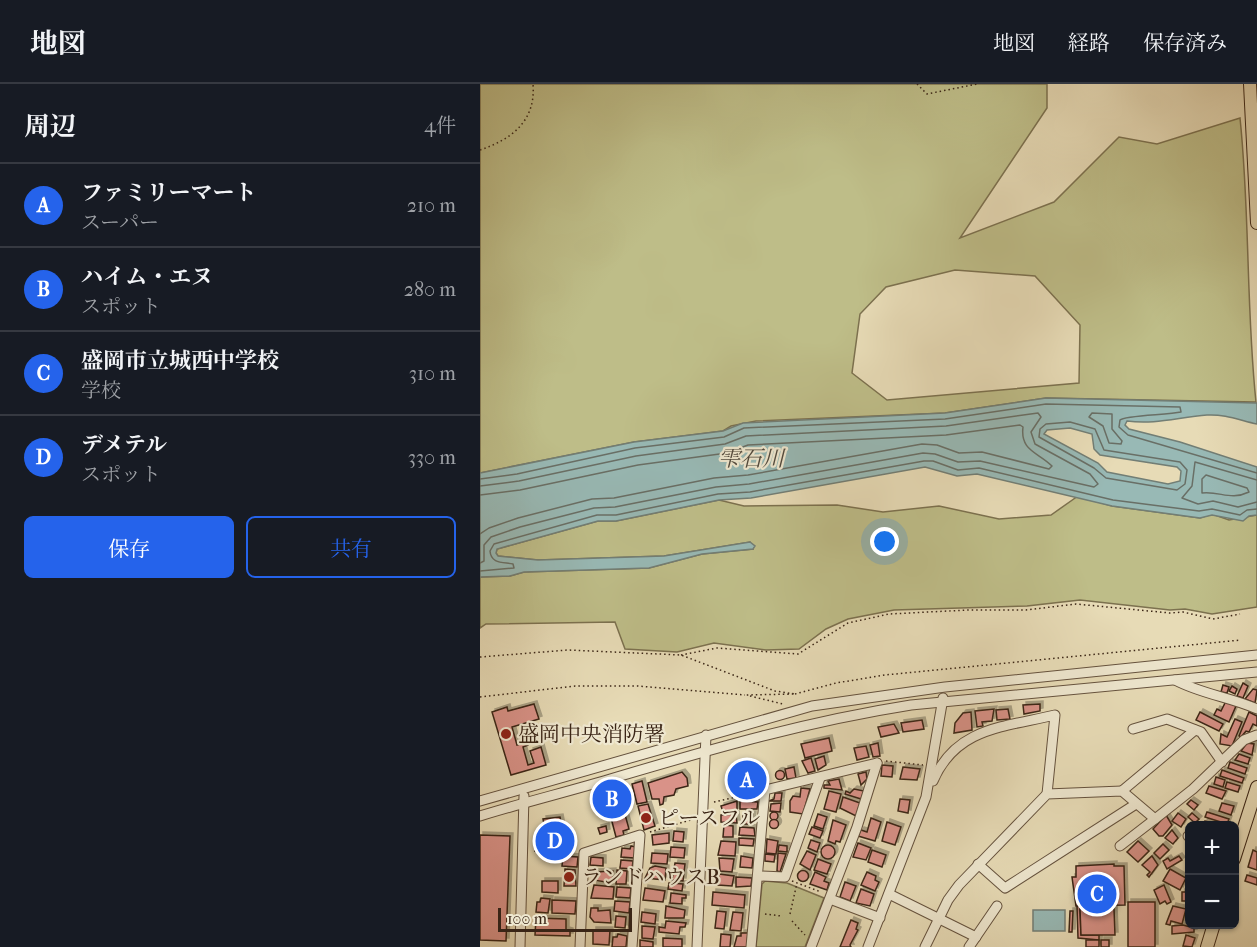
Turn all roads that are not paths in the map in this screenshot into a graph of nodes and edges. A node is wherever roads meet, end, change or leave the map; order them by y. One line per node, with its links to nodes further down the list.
1 (1250, 84): 2 (main road)
2 (1257, 223)
3 (1257, 655): 6 (street)
4 (1257, 672): 5 (street)
5 (1173, 680): 7 (street); 8 (street)
6 (945, 687): 7 (street); 11 (street)
7 (943, 702): 13 (street); 20 (street)
8 (1257, 709)
9 (1132, 729): 10 (street)
10 (1195, 730): 14 (street); 18 (street)
11 (706, 735): 13 (street); 17 (street)
12 (1257, 735): 14 (street)
13 (705, 751): 22 (street); 41 (street)
14 (1222, 762): 25 (street)
15 (820, 778): 29 (street); 29 (street); 31 (street)
16 (1257, 787): 26 (main road)
17 (525, 788): 21 (street); 22 (street)
18 (1122, 791): 19 (street); 23 (street)
19 (1047, 794): 20 (street); 28 (street)
20 (927, 797): 30 (street)
21 (480, 801)
22 (524, 802): 24 (street); 38 (street)
23 (1136, 804): 25 (street); 28 (street)
24 (480, 816)
25 (1155, 819): 27 (street)
26 (1239, 841)
27 (1120, 846)
28 (978, 864): 34 (street)
29 (759, 876): 42 (street)
30 (890, 894): 33 (street); 34 (street)
31 (830, 897): 33 (street); 37 (street)
32 (997, 906): 36 (street)
33 (880, 918): 43 (street)
34 (939, 918): 36 (street); 44 (street)
35 (1212, 929): 46 (main road)
36 (976, 937): 45 (street)
37 (812, 944)
38 (520, 947)
39 (580, 947): 40 (street)
40 (632, 947)
41 (697, 947)
42 (751, 947)
43 (868, 947)
44 (926, 947)
45 (969, 947)
46 (1207, 947)

